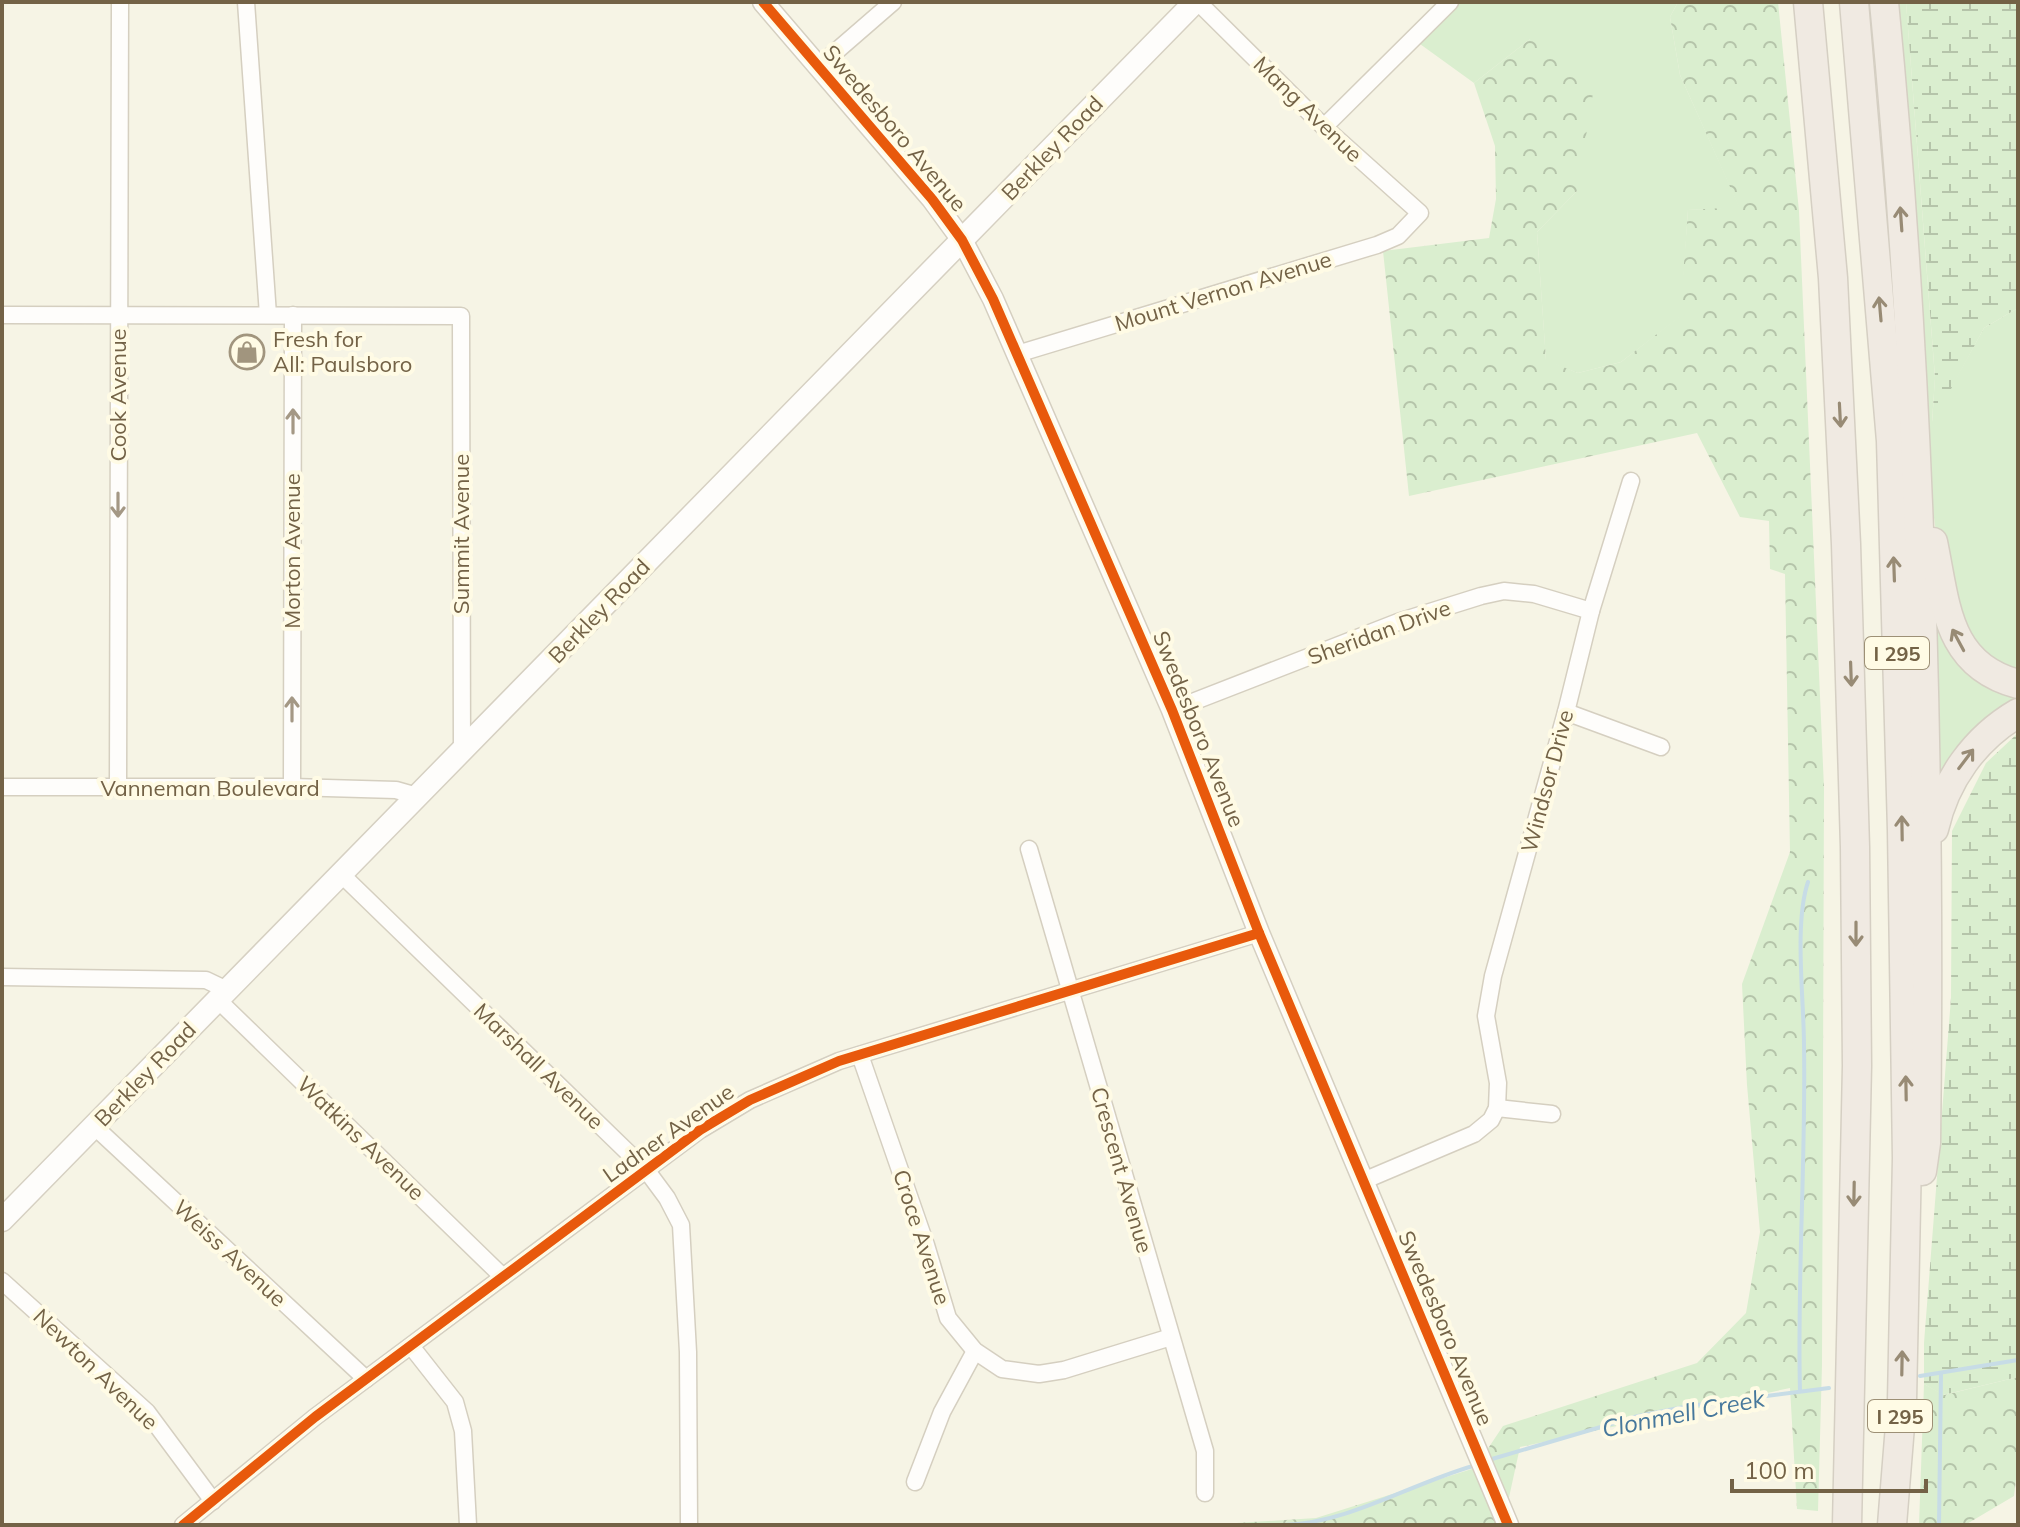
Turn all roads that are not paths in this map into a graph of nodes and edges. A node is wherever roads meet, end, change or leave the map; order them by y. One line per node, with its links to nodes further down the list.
1 (120, 2): 17 (street, Cook Avenue)
2 (246, 2): 18 (street)
3 (763, 2): 11 (street, Swedesboro Avenue)
4 (893, 2): 11 (street)
5 (1197, 2): 12 (street, Mang Avenue); 15 (main road, Berkley Road)
6 (1450, 2): 12 (street)
7 (1796, 2): 14 (highway)
8 (1808, 2): 14 (highway, I 295)
9 (1854, 2): 50 (highway, I 295, one-way to 9)
10 (1884, 2): 21 (highway, one-way to 10)
11 (818, 67): 15 (street, Swedesboro Avenue)
12 (1324, 127): 13 (street, Mang Avenue)
13 (1420, 213): 20 (street, Mount Vernon Avenue)
14 (1830, 227): 62 (highway, I 295, one-way to 62)
15 (962, 240): 20 (street, Swedesboro Avenue); 29 (main road, Berkley Road)
16 (2, 315): 17 (street)
17 (118, 315): 18 (street); 31 (street, Cook Avenue, one-way to 31)
18 (268, 315): 19 (street)
19 (293, 315): 29 (street, Summit Avenue); 32 (street, Morton Avenue, one-way to 19)
20 (1017, 354): 25 (street, Swedesboro Avenue)
21 (1917, 464): 24 (highway, one-way to 21); 35 (highway)
22 (1631, 481): 23 (street, Windsor Drive)
23 (1591, 611): 25 (street, Sheridan Drive); 26 (street, Windsor Drive)
24 (2018, 684)
25 (1172, 710): 37 (street, Swedesboro Avenue)
26 (1566, 712): 28 (street); 42 (street, Windsor Drive)
27 (2018, 713): 35 (highway, one-way to 27)
28 (1661, 747)
29 (462, 752): 33 (main road, Berkley Road)
30 (2, 787): 31 (street, Vanneman Boulevard)
31 (118, 787): 32 (street, Vanneman Boulevard)
32 (292, 787): 33 (street, Vanneman Boulevard)
33 (417, 796): 36 (main road, Berkley Road)
34 (1029, 849): 39 (street, Crescent Avenue)
35 (1928, 857): 50 (highway)
36 (342, 875): 40 (main road, Berkley Road); 45 (street, Marshall Avenue)
37 (1259, 933): 39 (street, Ladner Avenue); 46 (street, Swedesboro Avenue)
38 (2, 977): 40 (street)
39 (1069, 991): 41 (street, Ladner Avenue); 51 (street, Crescent Avenue)
40 (222, 995): 44 (main road, Berkley Road); 48 (street, Watkins Avenue)
41 (860, 1055): 45 (street, Ladner Avenue); 53 (street, Croce Avenue)
42 (1497, 1108): 43 (street); 46 (street)
43 (1552, 1114)
44 (95, 1127): 47 (main road, Berkley Road); 54 (street, Weiss Avenue)
45 (647, 1171): 48 (street, Ladner Avenue); 60 (street, Marshall Avenue)
46 (1363, 1181): 61 (street, Swedesboro Avenue)
47 (2, 1220)
48 (503, 1277): 52 (street, Ladner Avenue)
49 (2, 1281): 57 (street, Newton Avenue)
50 (1904, 1306): 63 (highway, I 295, one-way to 50)
51 (1171, 1337): 53 (street, Croce Avenue); 56 (street, Crescent Avenue)
52 (411, 1346): 54 (street, Ladner Avenue); 59 (street)
53 (975, 1351): 55 (street)
54 (366, 1379): 57 (street, Ladner Avenue)
55 (915, 1482)
56 (1205, 1493)
57 (213, 1501): 58 (street, Ladner Avenue)
58 (183, 1525)
59 (468, 1525)
60 (689, 1525)
61 (1508, 1525)
62 (1846, 1525)
63 (1892, 1525)

